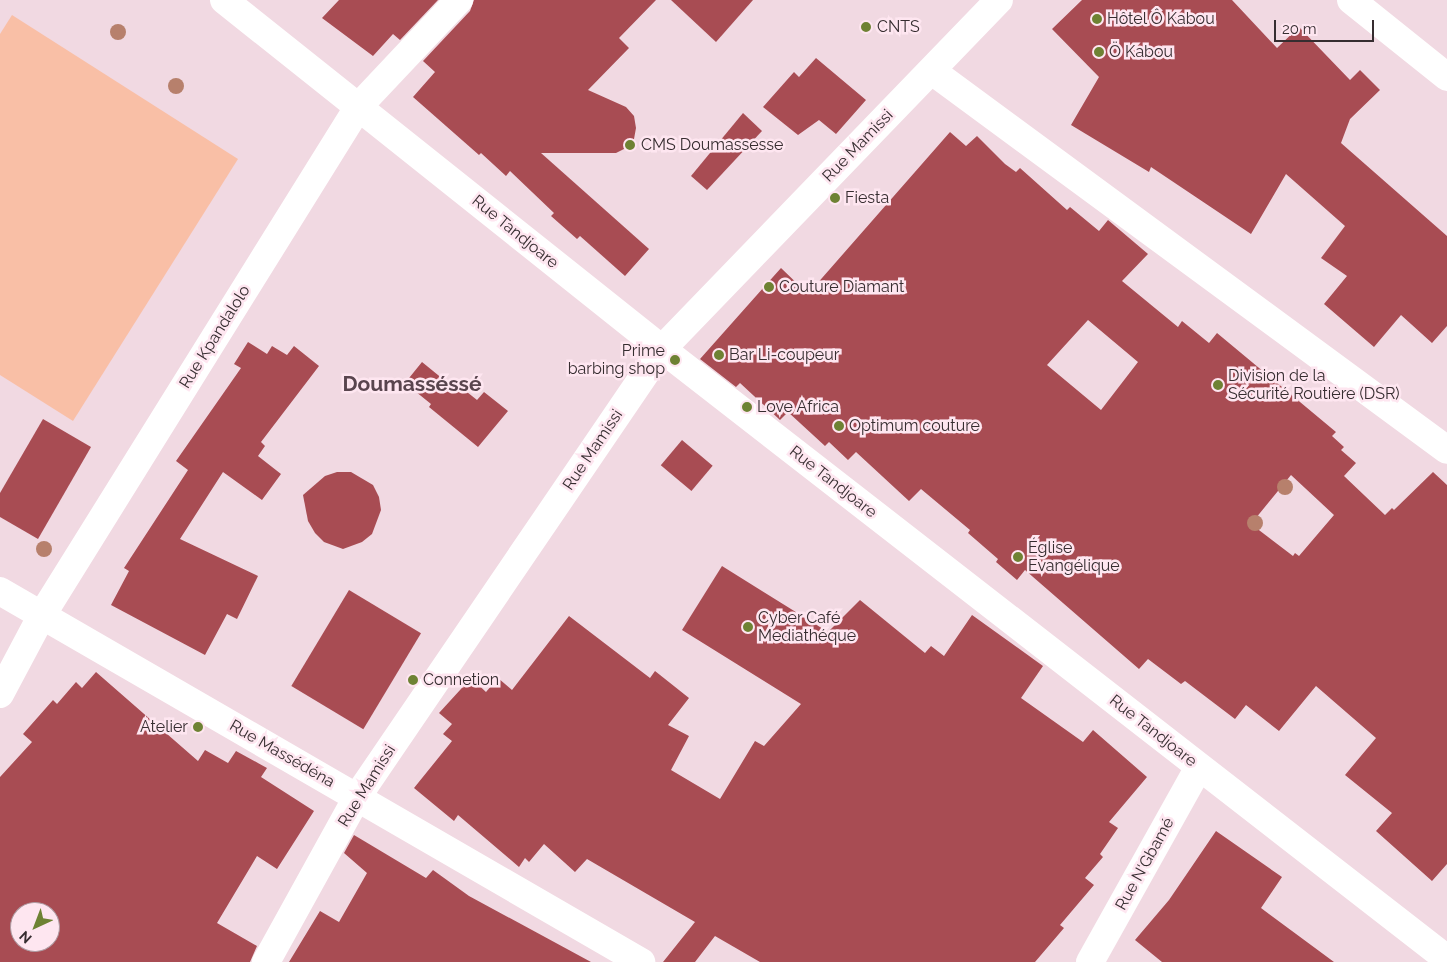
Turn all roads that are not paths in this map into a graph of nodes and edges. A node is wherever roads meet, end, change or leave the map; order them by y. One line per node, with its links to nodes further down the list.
1 (224, 0): 7 (street, Rue Tandjoare)
2 (459, 0): 7 (street, Rue Kpandalolo)
3 (999, 0): 5 (street, Rue Mamissi)
4 (1351, 0): 6 (street)
5 (932, 70): 8 (street, Rue Mamissi); 9 (street)
6 (1447, 77)
7 (359, 106): 8 (street, Rue Tandjoare); 11 (street, Rue Kpandalolo)
8 (662, 349): 13 (street, Rue Tandjoare); 14 (street, Rue Mamissi)
9 (1447, 450)
10 (0, 592): 11 (street, Rue Massédéna)
11 (42, 615): 12 (street, Rue Kpandalolo); 14 (street, Rue Massédéna)
12 (0, 694)
13 (1199, 766): 15 (street, Rue Tandjoare); 18 (street, Rue N'Gbamé)
14 (357, 797): 16 (street, Rue Mamissi); 17 (street, Rue Massédéna)
15 (1447, 959)
16 (266, 962)
17 (641, 962)
18 (1090, 962)

